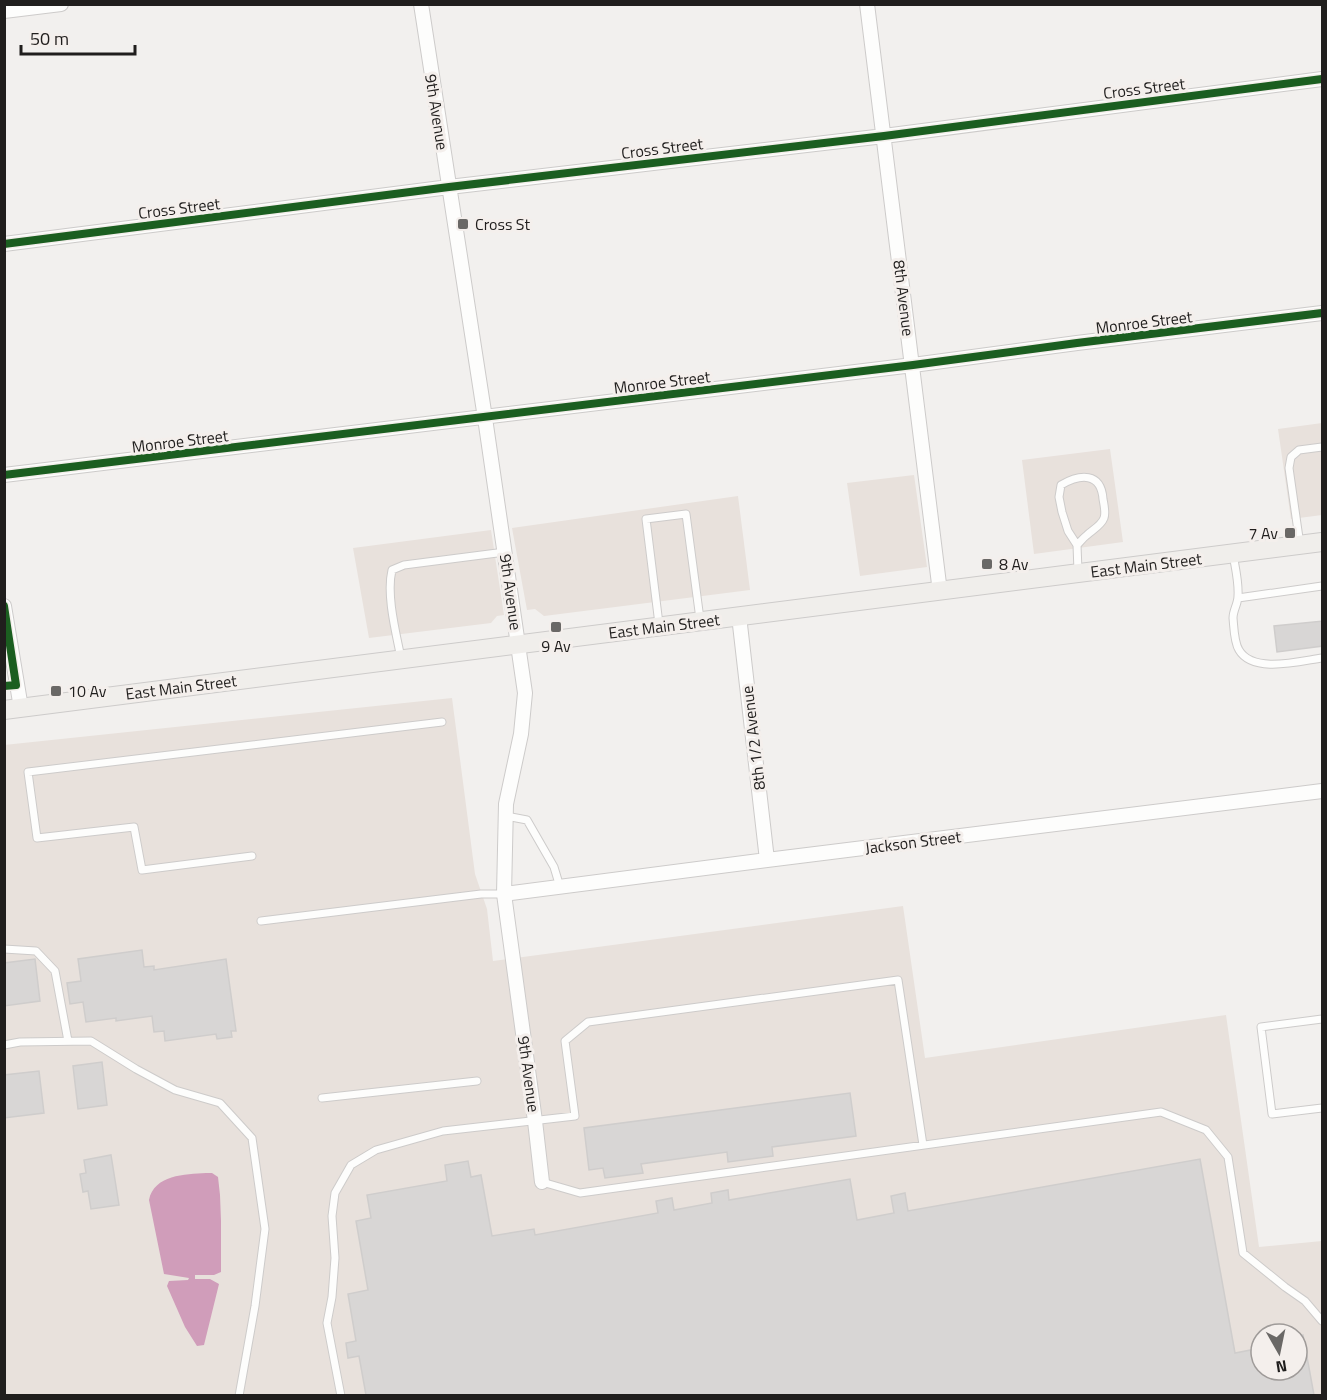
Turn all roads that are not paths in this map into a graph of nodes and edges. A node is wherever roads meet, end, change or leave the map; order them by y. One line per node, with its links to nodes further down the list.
1 (61, 4): 4 (street)
2 (420, 4): 7 (street, 9th Avenue)
3 (867, 4): 6 (street, 8th Avenue)
4 (4, 11)
5 (1323, 79): 6 (street, Cross Street)
6 (884, 136): 7 (street, Cross Street); 10 (street, 8th Avenue)
7 (449, 187): 8 (street, Cross Street); 11 (street, 9th Avenue)
8 (4, 244)
9 (1323, 313): 10 (street, Monroe Street)
10 (913, 365): 11 (street, Monroe Street); 21 (street, 8th Avenue)
11 (485, 418): 13 (street, Monroe Street); 17 (street, 9th Avenue)
12 (1323, 447): 16 (lane)
13 (4, 475)
14 (1323, 542): 16 (main road, East Main Street)
15 (1077, 545): 15 (lane); 19 (lane)
16 (1300, 545): 18 (main road, East Main Street)
17 (505, 552): 27 (street, 9th Avenue); 29 (lane)
18 (1233, 554): 19 (main road, East Main Street); 22 (lane)
19 (1078, 574): 21 (main road, East Main Street)
20 (1323, 586): 22 (lane)
21 (940, 592): 24 (main road, East Main Street)
22 (1238, 598): 28 (lane)
23 (4, 606): 30 (street)
24 (739, 616): 25 (main road, East Main Street); 35 (street, 8th 1/2 Avenue)
25 (700, 621): 26 (main road, East Main Street); 26 (lane)
26 (659, 627): 27 (main road, East Main Street)
27 (519, 645): 29 (main road, East Main Street); 33 (street, 9th Avenue)
28 (1323, 658)
29 (401, 660): 30 (main road, East Main Street)
30 (13, 709)
31 (442, 722): 34 (lane)
32 (1323, 791): 35 (street, Jackson Street)
33 (506, 816): 36 (lane); 37 (street, 9th Avenue)
34 (252, 856)
35 (767, 860): 36 (street, Jackson Street)
36 (560, 887): 37 (street, Jackson Street)
37 (504, 894): 38 (lane); 46 (street, 9th Avenue)
38 (261, 921)
39 (4, 949): 41 (lane)
40 (1323, 1019): 45 (lane)
41 (68, 1041): 42 (lane); 50 (lane)
42 (4, 1045)
43 (477, 1081): 44 (lane)
44 (322, 1098)
45 (1323, 1108)
46 (536, 1121): 47 (lane); 48 (street, 9th Avenue); 51 (lane)
47 (923, 1144): 48 (lane); 49 (lane)
48 (542, 1182)
49 (1323, 1321)
50 (238, 1395)
51 (341, 1395)

